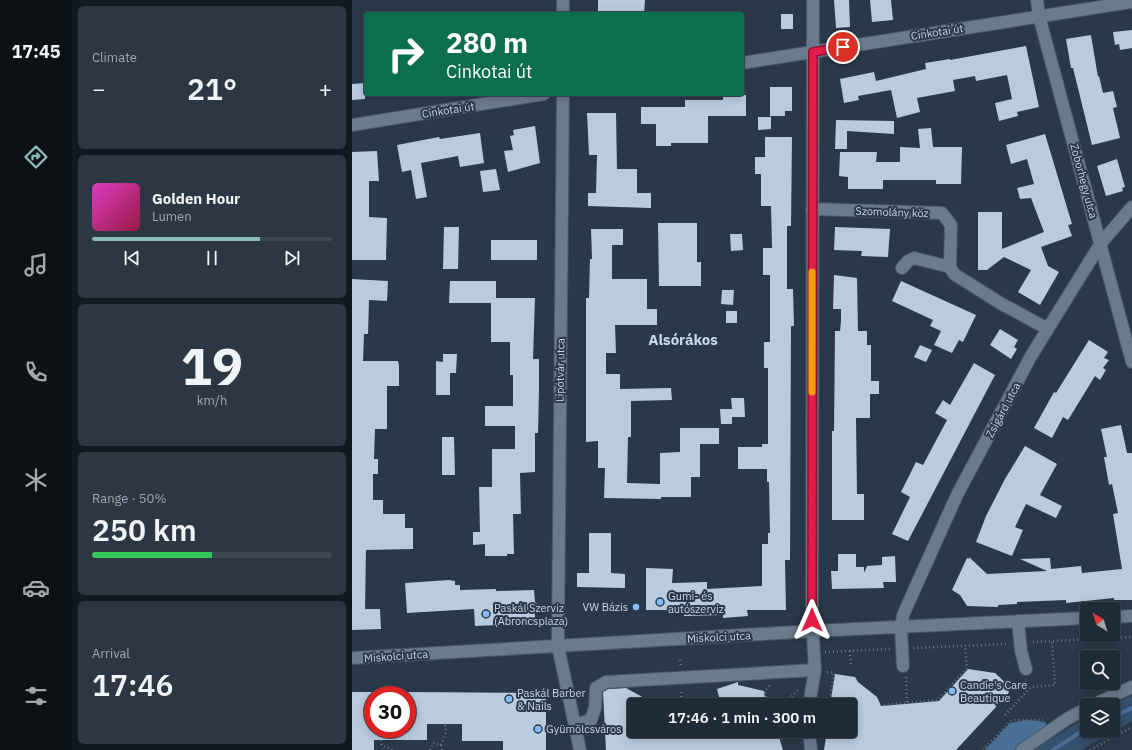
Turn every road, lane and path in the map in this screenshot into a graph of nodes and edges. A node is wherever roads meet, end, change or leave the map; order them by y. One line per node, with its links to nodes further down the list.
1 (563, 0): 5 (street)
2 (813, 0): 7 (street)
3 (1037, 0): 6 (street, Zoborhegy utca)
4 (1132, 2): 6 (street, Cinkotai út)
5 (563, 12)
6 (1039, 16): 7 (street, Cinkotai út); 14 (street, Zoborhegy utca)
7 (813, 52): 8 (street, Cinkotai út); 13 (street)
8 (744, 63)
9 (532, 96): 11 (street, Cinkotai út)
10 (563, 96): 28 (street, Lipótvár utca)
11 (352, 125)
12 (1132, 207): 14 (street, Zsigárd utca)
13 (812, 209): 15 (street, Szomolány köz); 24 (street)
14 (1101, 243): 17 (street, Zsigárd utca); 18 (street, Zoborhegy utca)
15 (950, 267): 16 (street); 17 (street)
16 (902, 268)
17 (1048, 329): 23 (street, Zsigárd utca)
18 (1132, 362)
19 (1132, 616): 20 (street)
20 (1120, 617)
21 (1080, 618): 22 (street, Miskolci utca)
22 (1018, 621): 23 (street, Miskolci utca); 27 (street)
23 (901, 628): 24 (street, Miskolci utca); 30 (street, Zsigárd utca)
24 (813, 632): 28 (street, Miskolci utca); 32 (street)
25 (1132, 637): 26 (path)
26 (1052, 641): 27 (path); 50 (path)
27 (1020, 643): 29 (path); 35 (street)
28 (558, 646): 33 (street, Miskolci utca); 52 (street, Lipótvár utca)
29 (965, 646): 30 (path); 47 (path)
30 (902, 649): 31 (path); 37 (street, Zsigárd utca)
31 (850, 651): 32 (path); 34 (path)
32 (814, 653): 36 (street)
33 (352, 658)
34 (851, 666)
35 (1026, 669)
36 (815, 670): 38 (street); 44 (street)
37 (904, 670): 47 (path)
38 (770, 673): 42 (path); 52 (street)
39 (834, 674): 45 (path)
40 (803, 686): 43 (path)
41 (1132, 687): 46 (street)
42 (766, 698)
43 (790, 698)
44 (810, 698)
45 (830, 698)
46 (1108, 698)
47 (907, 703): 48 (path)
48 (884, 705)
49 (1080, 712): 54 (street)
50 (1005, 715)
51 (445, 724): 57 (path)
52 (575, 725): 61 (street, Lipótvár utca)
53 (1132, 727): 65 (path)
54 (1052, 729): 63 (path); 64 (street)
55 (810, 738): 62 (street)
56 (381, 740): 58 (path)
57 (441, 745): 59 (path); 60 (path)
58 (394, 750)
59 (430, 750)
60 (442, 750)
61 (580, 750)
62 (811, 750)
63 (983, 750)
64 (1022, 750)
65 (1090, 750)

